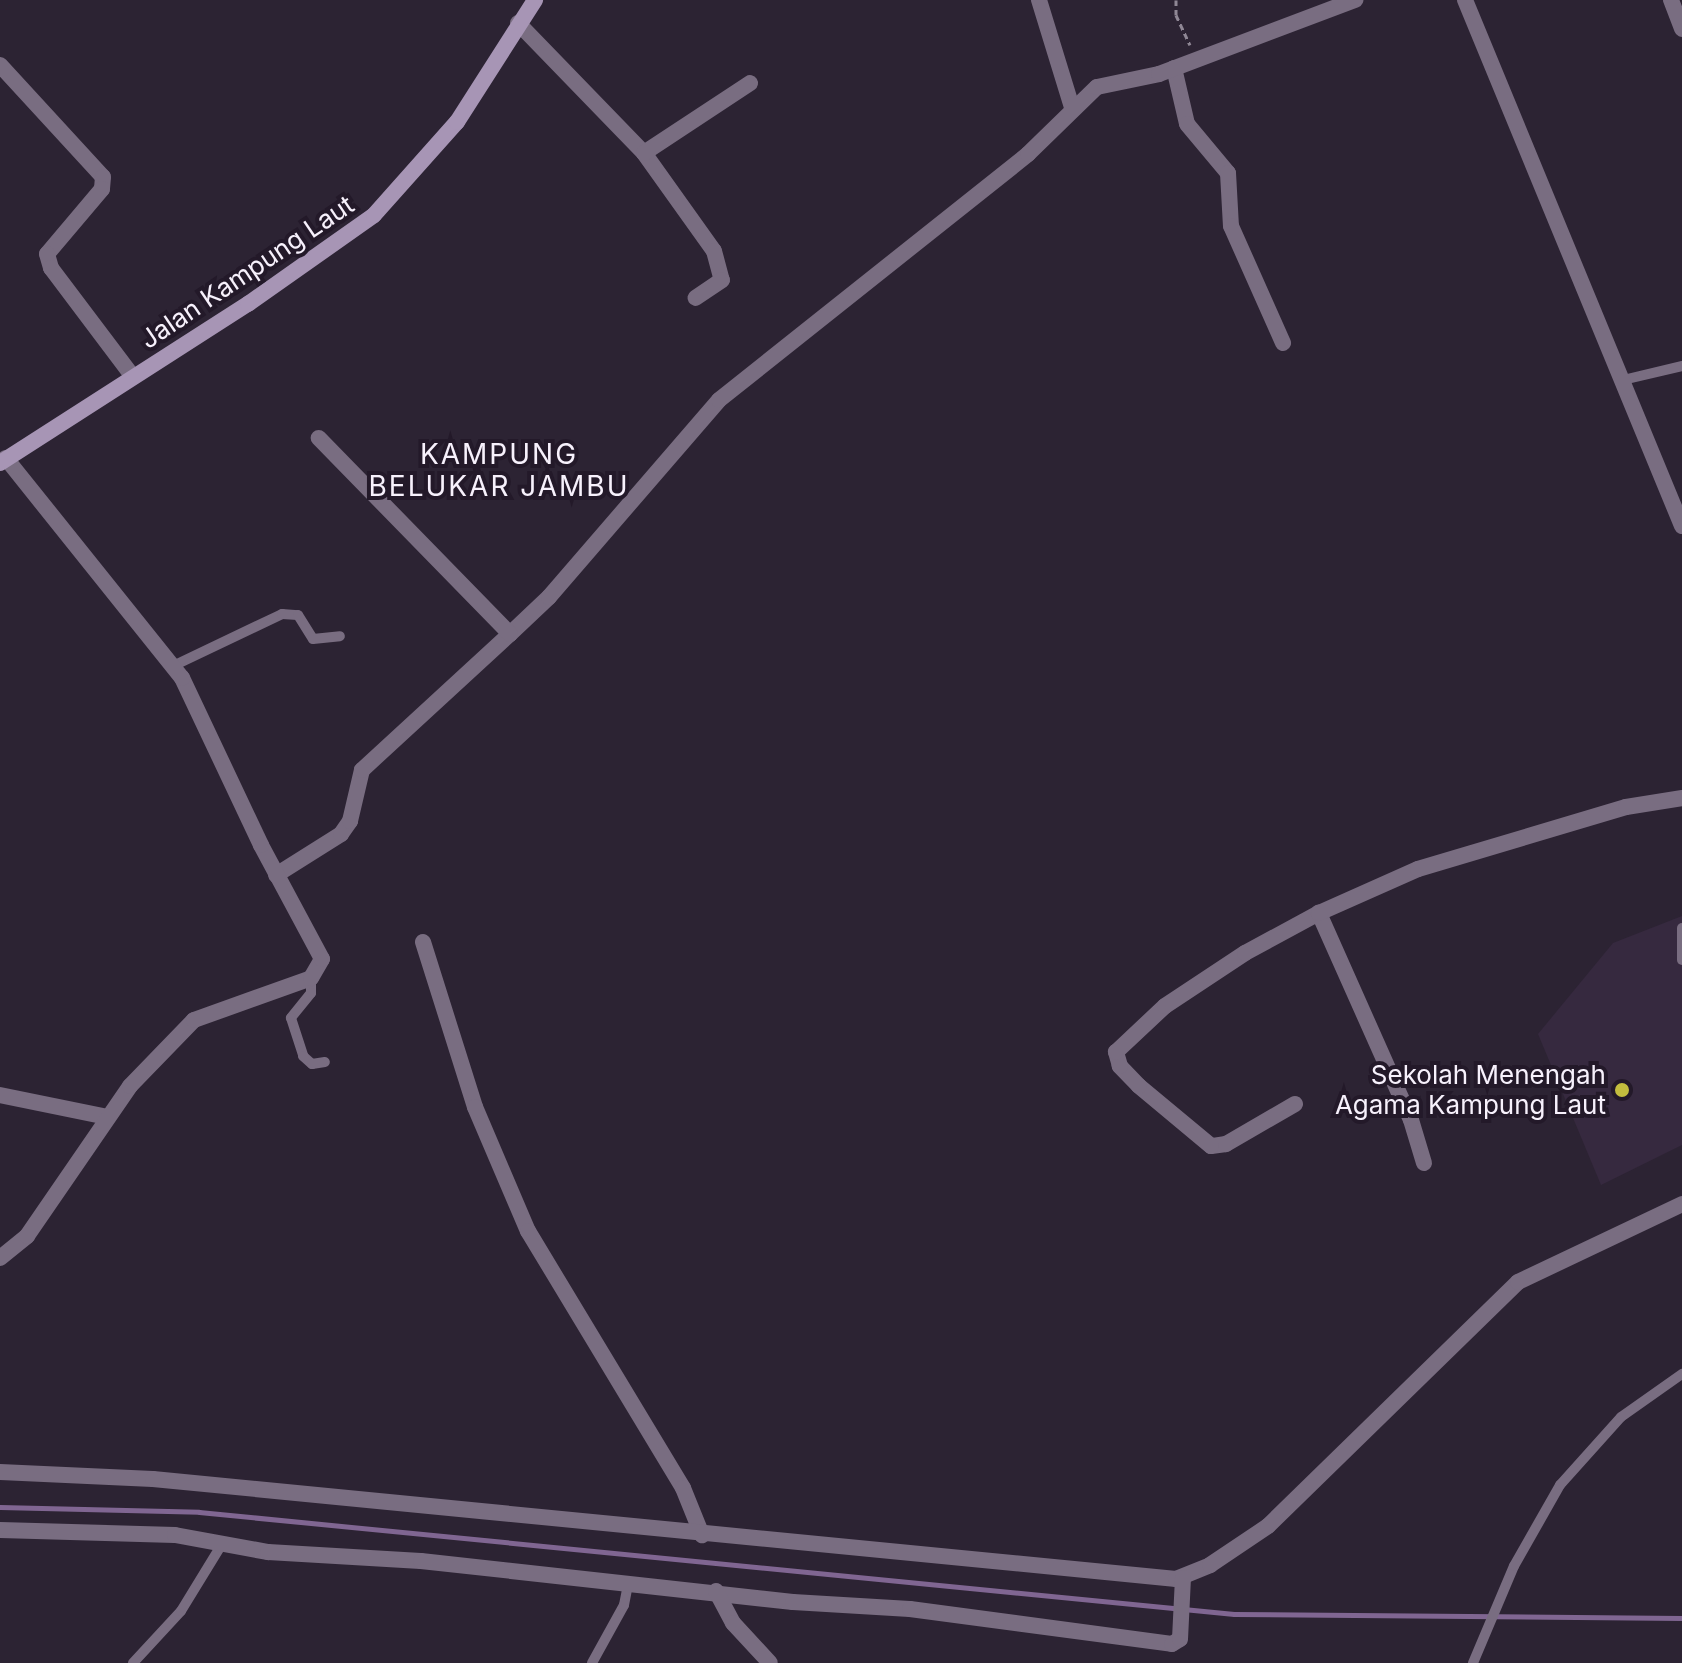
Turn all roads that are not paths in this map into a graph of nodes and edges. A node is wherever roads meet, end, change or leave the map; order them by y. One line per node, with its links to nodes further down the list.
1 (535, 0): 6 (street, Jalan Kampung Laut)
2 (1039, 0): 11 (street)
3 (1355, 0): 9 (street)
4 (1465, 0): 17 (street)
5 (1671, 0): 7 (street)
6 (518, 23): 12 (street); 16 (street, Jalan Kampung Laut)
7 (1682, 29)
8 (0, 65): 16 (street)
9 (1180, 66): 11 (street); 14 (street)
10 (750, 83): 12 (street)
11 (1072, 107): 21 (street)
12 (644, 153): 13 (street)
13 (695, 298)
14 (1283, 343)
15 (1682, 366): 17 (lane)
16 (133, 377): 19 (street, Jalan Kampung Laut)
17 (1623, 380): 20 (street)
18 (319, 438): 21 (street)
19 (3, 461): 23 (street)
20 (1682, 526)
21 (510, 634): 25 (street)
22 (340, 636): 23 (lane)
23 (173, 666): 25 (street)
24 (1682, 798): 26 (street)
25 (276, 875): 30 (street)
26 (1319, 913): 33 (street); 35 (street)
27 (1682, 928): 29 (lane)
28 (423, 942): 41 (street)
29 (1682, 960)
30 (311, 978): 31 (lane); 34 (street)
31 (325, 1062)
32 (0, 1095): 34 (street)
33 (1295, 1104)
34 (107, 1117): 37 (street)
35 (1424, 1163)
36 (1682, 1204): 43 (street)
37 (0, 1258)
38 (1682, 1374): 49 (lane)
39 (0, 1472): 41 (street)
40 (0, 1530): 42 (street)
41 (702, 1535): 43 (street)
42 (222, 1544): 44 (street); 46 (lane)
43 (1183, 1582): 45 (street)
44 (628, 1584): 45 (street); 47 (lane)
45 (716, 1591): 48 (street)
46 (133, 1663)
47 (592, 1663)
48 (770, 1663)
49 (1473, 1663)

